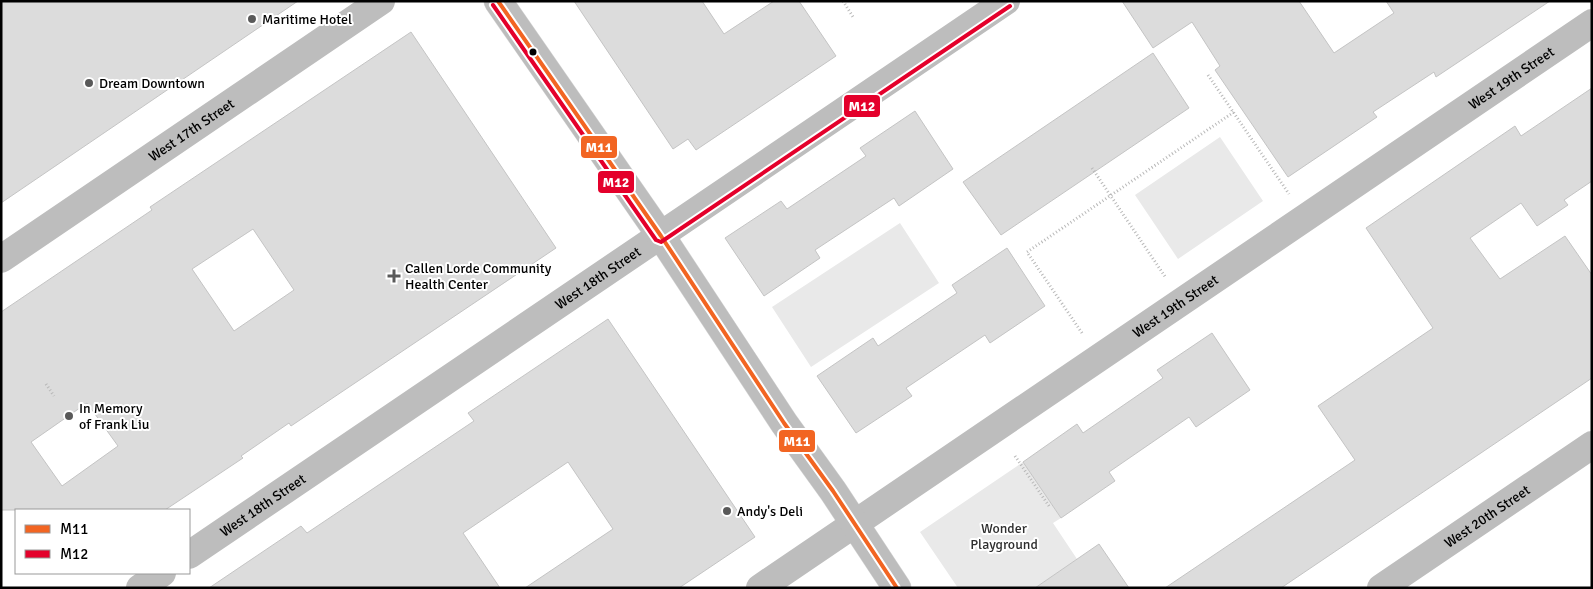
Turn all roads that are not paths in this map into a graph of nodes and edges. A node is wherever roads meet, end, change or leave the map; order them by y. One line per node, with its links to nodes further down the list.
1 (381, 1): 6 (street, West 17th Street)
2 (498, 1): 5 (street)
3 (1006, 1): 5 (street, West 18th Street)
4 (1592, 23): 8 (street, West 19th Street)
5 (661, 236): 8 (street); 9 (street, West 18th Street)
6 (1, 258)
7 (1592, 445): 14 (street, West 20th Street)
8 (854, 524): 12 (street, West 19th Street); 13 (street)
9 (190, 554)
10 (161, 574): 11 (street)
11 (140, 588)
12 (760, 588)
13 (897, 588)
14 (1380, 588)

